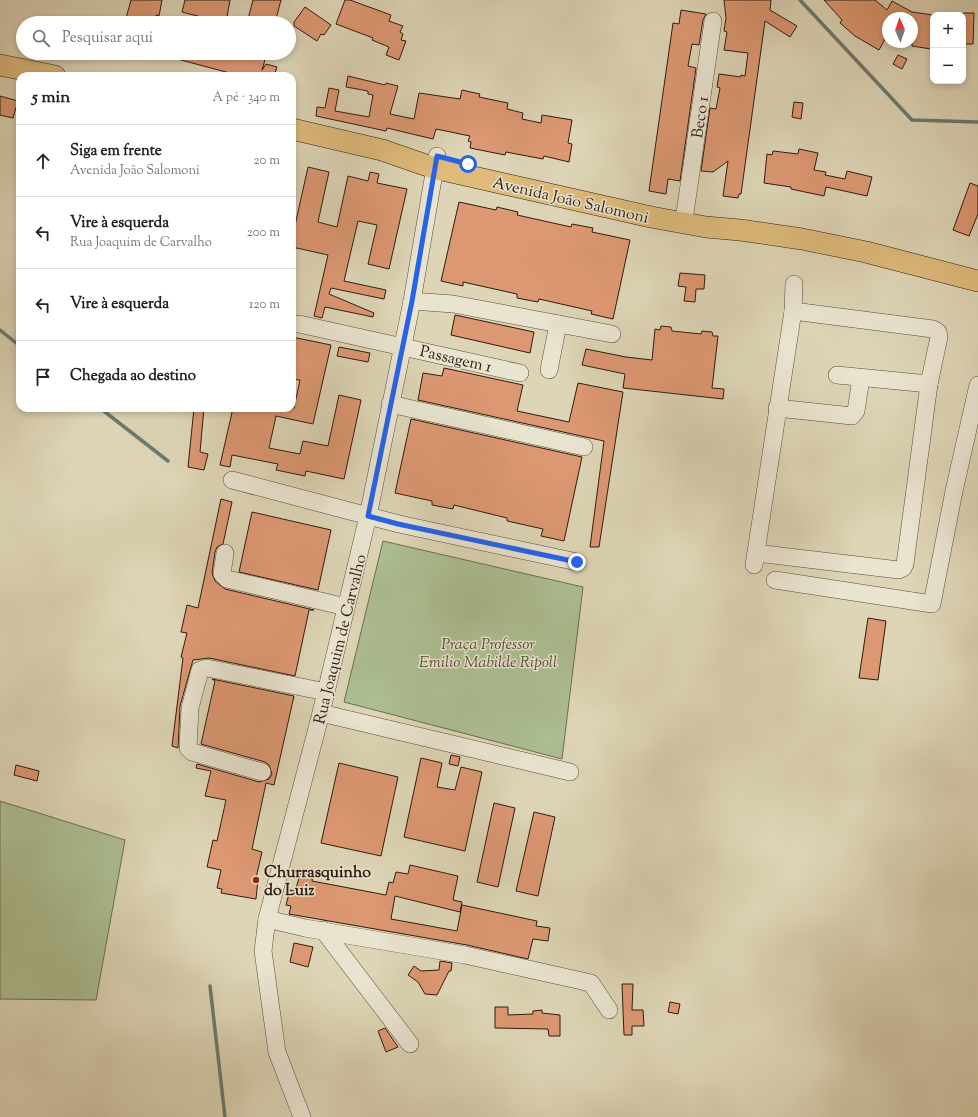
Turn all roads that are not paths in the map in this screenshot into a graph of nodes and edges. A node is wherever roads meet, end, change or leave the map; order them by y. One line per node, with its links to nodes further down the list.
1 (713, 21): 6 (street, Beco 1)
2 (0, 65): 3 (main road)
3 (36, 72)
4 (296, 130): 5 (main road, Avenida João Salomoni)
5 (436, 162): 6 (main road, Avenida João Salomoni); 7 (main road, Avenida João Salomoni); 10 (street, Rua Joaquim de Carvalho)
6 (685, 213): 7 (main road, Avenida João Salomoni)
7 (740, 230): 8 (main road, Avenida João Salomoni)
8 (978, 281)
9 (794, 284): 11 (street)
10 (412, 301): 13 (street); 15 (street, Rua Joaquim de Carvalho)
11 (792, 311): 20 (street); 23 (street)
12 (298, 324): 15 (street, Passagem 1)
13 (558, 324): 14 (street); 16 (street)
14 (612, 334)
15 (402, 346): 17 (street, Passagem 1); 22 (street, Rua Joaquim de Carvalho)
16 (549, 370)
17 (520, 373)
18 (837, 375): 19 (street)
19 (861, 378): 20 (street); 23 (street)
20 (929, 384): 23 (street)
21 (978, 385): 29 (street)
22 (390, 404): 24 (street); 26 (street, Rua Joaquim de Carvalho)
23 (777, 408)
24 (584, 447)
25 (232, 480): 26 (street)
26 (368, 516): 28 (street); 30 (street, Rua Joaquim de Carvalho)
27 (225, 553): 30 (street)
28 (577, 562)
29 (775, 580)
30 (346, 607): 31 (street, Rua Joaquim de Carvalho)
31 (326, 692): 32 (street, Rua Joaquim de Carvalho); 33 (street)
32 (321, 713): 34 (street); 35 (street, Rua Joaquim de Carvalho)
33 (262, 772)
34 (570, 772)
35 (267, 919): 36 (street); 39 (street, Rua Joaquim de Carvalho)
36 (323, 930): 37 (street); 38 (street)
37 (609, 1010)
38 (410, 1044)
39 (302, 1117)

